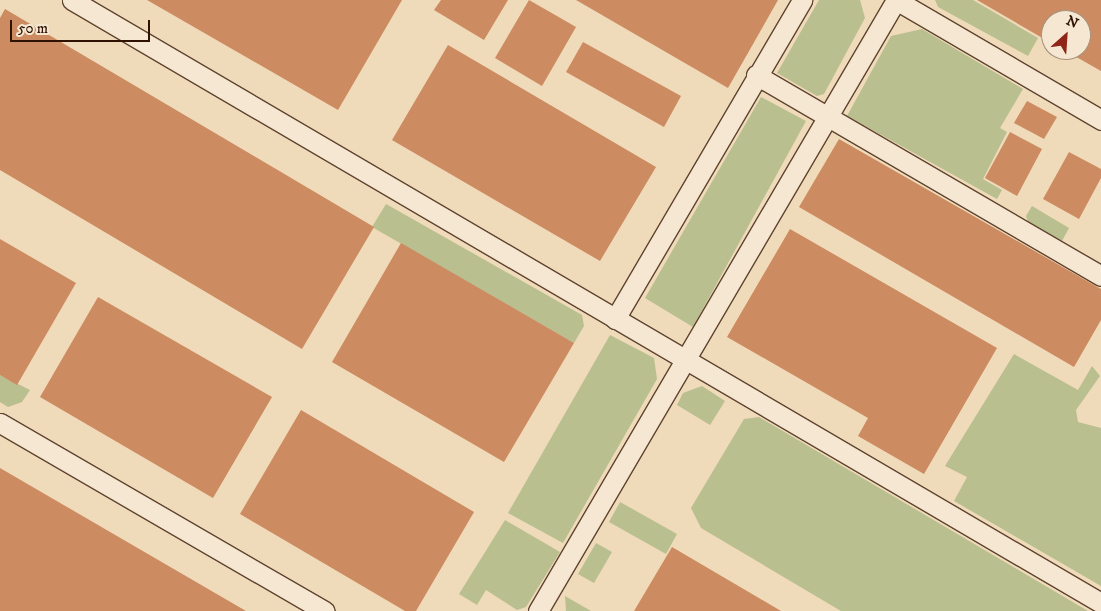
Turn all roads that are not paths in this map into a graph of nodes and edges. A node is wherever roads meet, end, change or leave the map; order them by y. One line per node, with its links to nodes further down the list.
1 (72, 0): 8 (lane)
2 (802, 0): 4 (lane)
3 (896, 0): 5 (lane); 6 (lane)
4 (756, 76): 5 (lane); 8 (lane)
5 (827, 117): 7 (lane); 9 (lane)
6 (1101, 120)
7 (1101, 276)
8 (615, 319): 9 (lane)
9 (685, 361): 11 (lane); 13 (lane)
10 (0, 423): 12 (lane)
11 (1101, 603)
12 (324, 611)
13 (538, 611)

